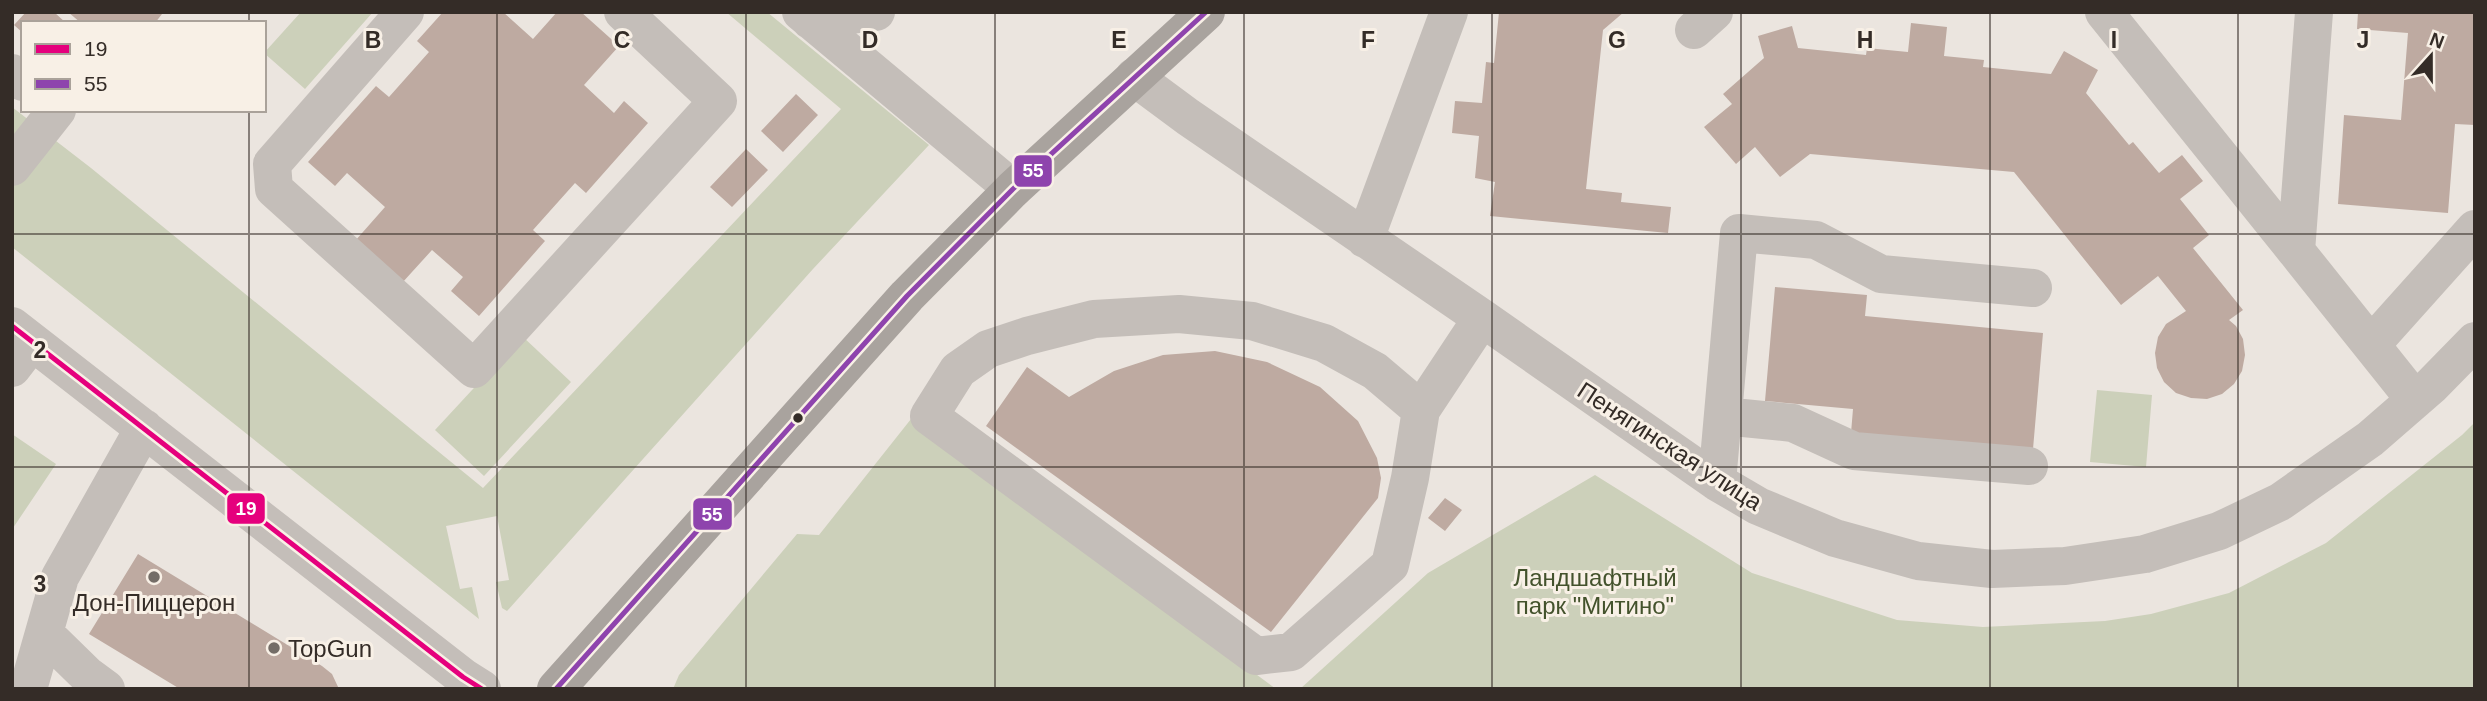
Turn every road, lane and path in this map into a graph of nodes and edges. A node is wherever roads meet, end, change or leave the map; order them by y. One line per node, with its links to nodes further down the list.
1 (405, 12): 2 (street)
2 (623, 12)
3 (876, 12): 8 (street)
4 (1206, 12): 9 (main road)
5 (1449, 12): 14 (street)
6 (2104, 12): 15 (street)
7 (2314, 12): 15 (street)
8 (806, 16): 12 (street)
9 (1135, 76): 12 (main road); 14 (street, Пенягинская улица)
10 (55, 112): 11 (street)
11 (12, 167)
12 (1013, 189): 31 (main road)
13 (2475, 229): 20 (street)
14 (1365, 239): 17 (street, Пенягинская улица)
15 (2296, 250): 20 (street)
16 (2033, 288): 23 (street)
17 (1482, 318): 22 (street); 26 (street, Пенягинская улица)
18 (2475, 341): 21 (street, Пенягинская улица)
19 (19, 345): 24 (street)
20 (2371, 345): 21 (street)
21 (2416, 400): 26 (street, Пенягинская улица)
22 (1421, 410): 22 (street)
23 (1723, 416): 25 (street); 26 (street)
24 (144, 428): 27 (street); 30 (street)
25 (2029, 466)
26 (1717, 482)
27 (44, 633): 28 (street); 29 (street)
28 (28, 689)
29 (106, 689)
30 (482, 689)
31 (556, 689)

